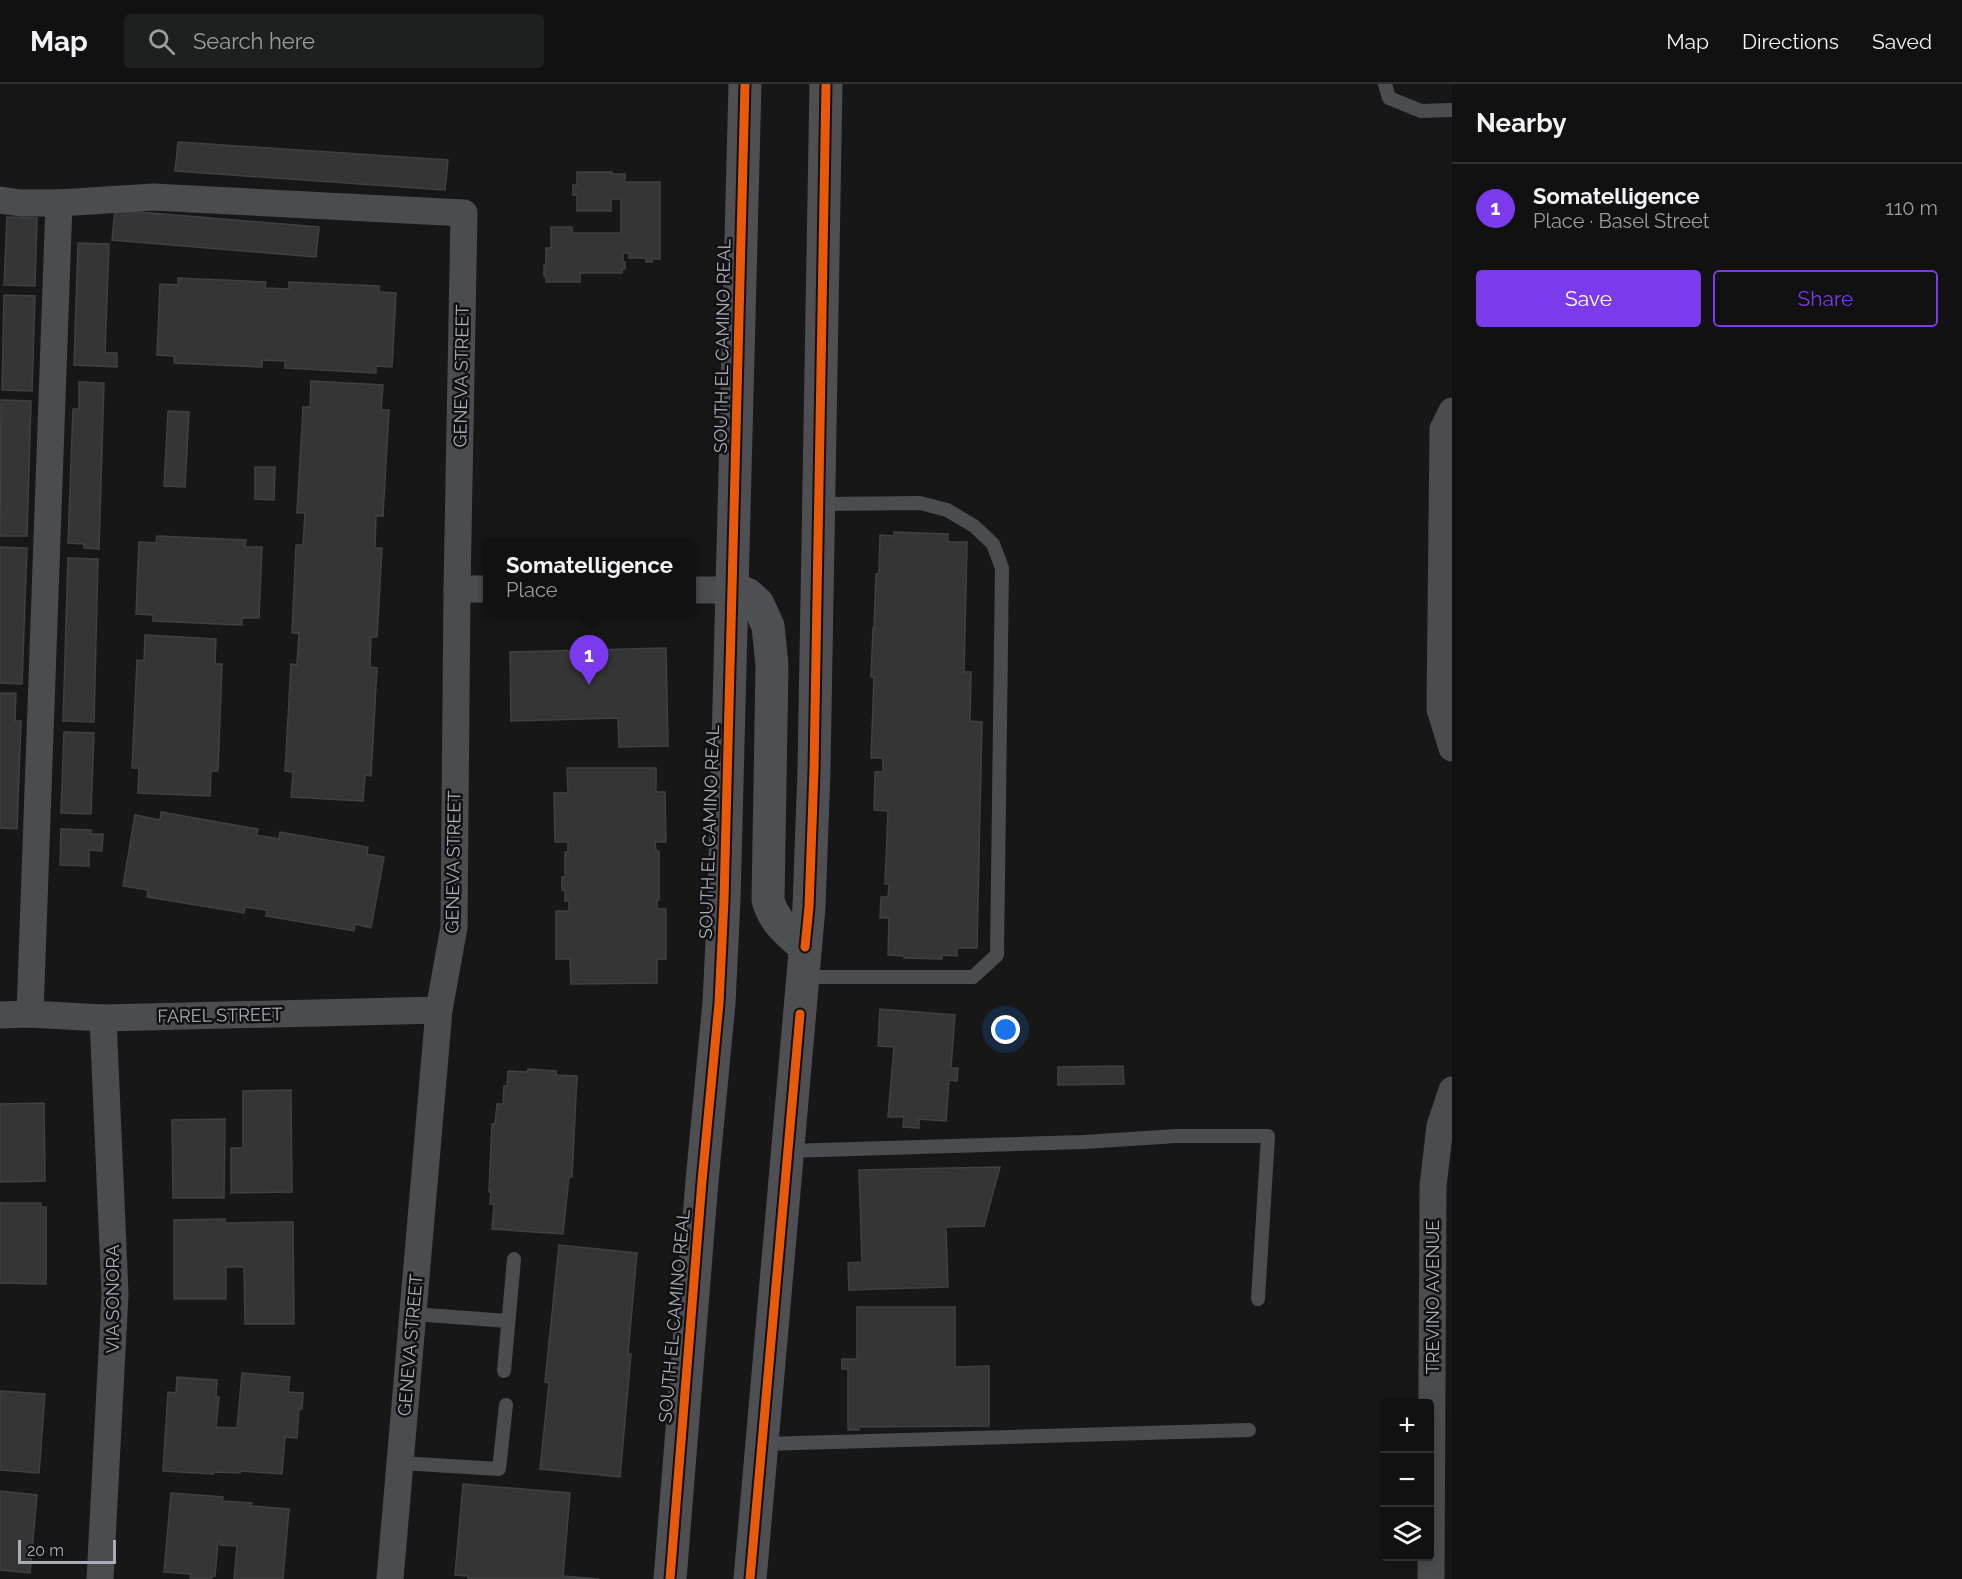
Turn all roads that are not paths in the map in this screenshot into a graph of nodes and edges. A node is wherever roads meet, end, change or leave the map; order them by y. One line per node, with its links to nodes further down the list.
1 (745, 84): 12 (main road, SOUTH EL CAMINO REAL)
2 (826, 84): 8 (main road)
3 (1385, 84): 4 (lane)
4 (1452, 110)
5 (0, 200): 6 (street)
6 (59, 203): 9 (street, GENEVA STREET); 17 (street)
7 (1452, 411): 13 (street)
8 (819, 504): 14 (main road); 14 (lane)
9 (457, 589): 10 (street); 15 (street, GENEVA STREET)
10 (483, 589)
11 (696, 590): 12 (street)
12 (732, 590): 14 (main road); 32 (main road, SOUTH EL CAMINO REAL)
13 (1452, 748)
14 (804, 962): 20 (main road)
15 (440, 1010): 18 (street, FAREL STREET); 23 (street, GENEVA STREET)
16 (0, 1014): 17 (street, FAREL STREET)
17 (30, 1014): 18 (street, FAREL STREET)
18 (103, 1018): 30 (street, VIA SONORA)
19 (1452, 1090): 34 (street, TREVINO AVENUE)
20 (788, 1150): 22 (lane); 28 (main road)
21 (513, 1259): 24 (lane)
22 (1258, 1299)
23 (413, 1314): 24 (lane); 29 (street, GENEVA STREET)
24 (508, 1321): 25 (lane)
25 (504, 1371)
26 (506, 1405): 29 (lane)
27 (1249, 1430): 28 (lane)
28 (763, 1444): 33 (main road)
29 (400, 1463): 31 (street, GENEVA STREET)
30 (100, 1579)
31 (390, 1579)
32 (670, 1579)
33 (750, 1579)
34 (1431, 1579)

